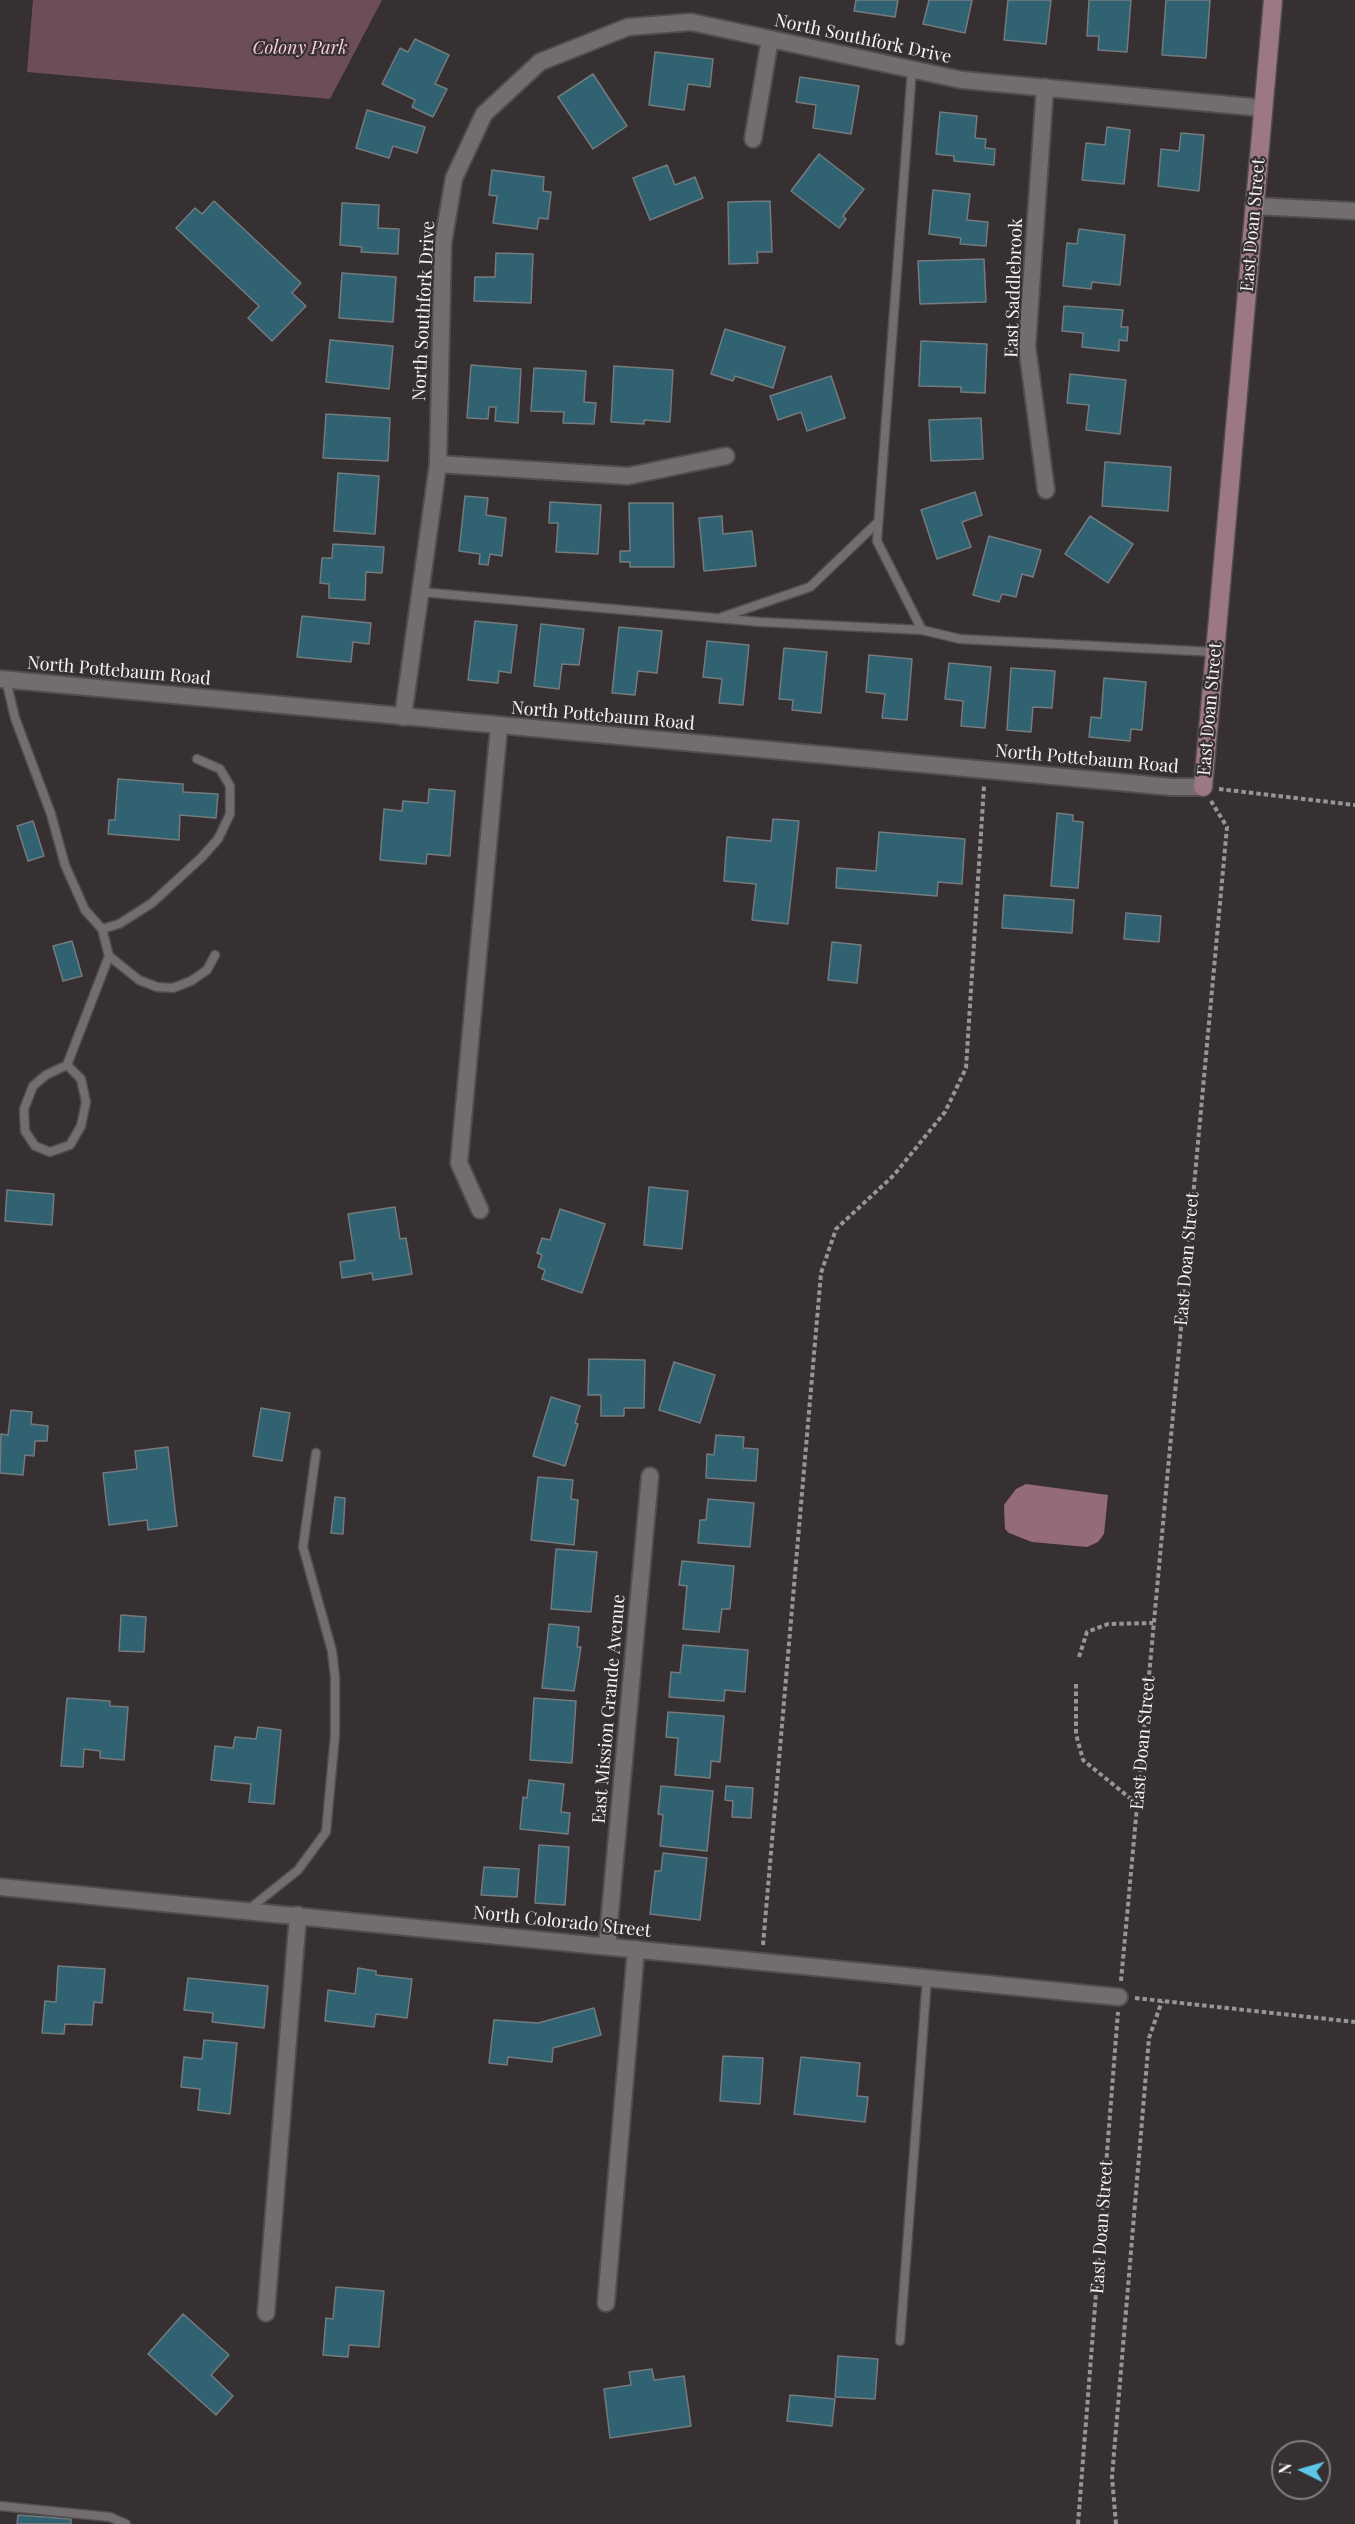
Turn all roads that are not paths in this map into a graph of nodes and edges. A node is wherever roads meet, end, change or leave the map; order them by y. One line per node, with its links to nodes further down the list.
1 (1273, 0): 5 (street, East Doan Street)
2 (770, 39): 3 (street, North Southfork Drive); 6 (street); 10 (street, North Southfork Drive)
3 (912, 69): 4 (street, North Southfork Drive); 12 (lane)
4 (1045, 87): 5 (street, North Southfork Drive); 11 (street, East Saddlebrook)
5 (1263, 108): 7 (street, East Doan Street)
6 (753, 139)
7 (1254, 206): 8 (street); 16 (street, East Doan Street)
8 (1355, 211)
9 (726, 456): 10 (street)
10 (438, 464): 13 (street, North Southfork Drive)
11 (1046, 490)
12 (878, 522): 14 (lane); 15 (lane)
13 (420, 592): 14 (lane); 18 (street, North Southfork Drive)
14 (718, 618): 15 (lane)
15 (922, 630): 16 (lane)
16 (1215, 652): 21 (street, East Doan Street)
17 (3, 679): 18 (street, North Pottebaum Road); 22 (lane)
18 (403, 717): 19 (street, North Pottebaum Road)
19 (499, 726): 21 (street, North Pottebaum Road); 26 (street)
20 (197, 759): 22 (lane)
21 (1203, 787)
22 (102, 929): 24 (lane)
23 (215, 955): 24 (lane)
24 (109, 956): 25 (lane)
25 (67, 1065): 25 (lane)
26 (480, 1210)
27 (316, 1453): 30 (lane)
28 (650, 1476): 32 (street, East Mission Grande Avenue)
29 (0, 1887): 30 (street, North Colorado Street)
30 (248, 1910): 31 (street, North Colorado Street)
31 (298, 1915): 32 (street, North Colorado Street); 37 (street)
32 (607, 1946): 33 (street, North Colorado Street)
33 (636, 1949): 34 (street, North Colorado Street); 36 (street)
34 (927, 1978): 35 (street, North Colorado Street); 38 (lane)
35 (1119, 1997)
36 (606, 2303)
37 (266, 2313)
38 (900, 2341)
39 (0, 2506): 40 (lane)
40 (126, 2524)

